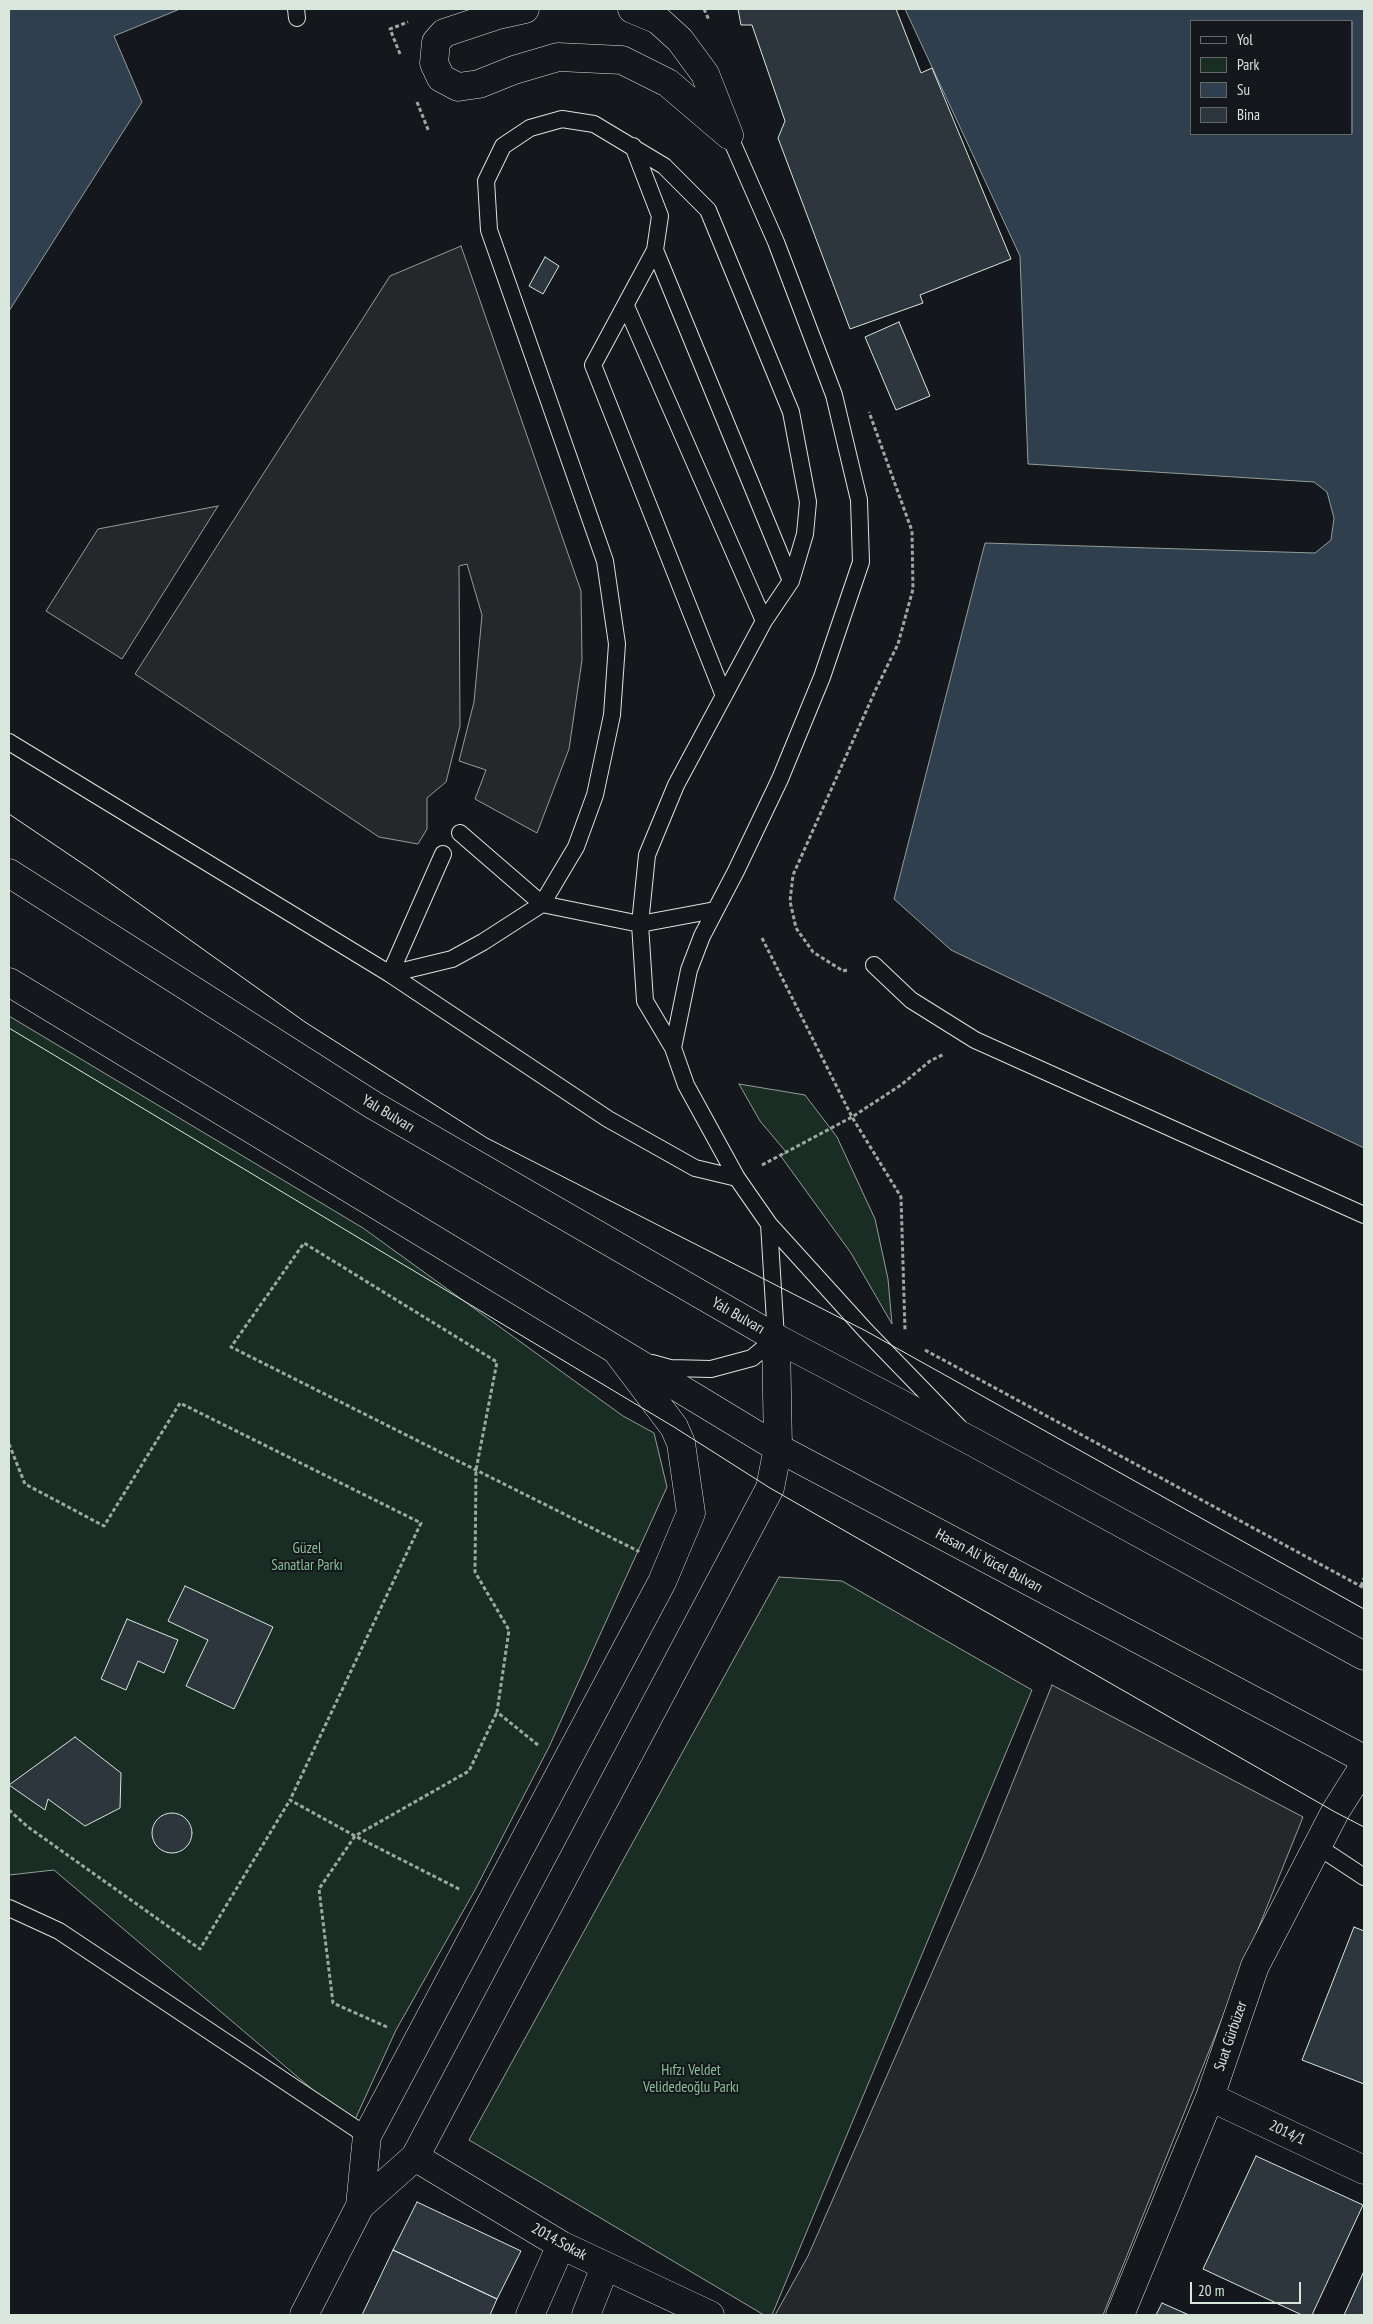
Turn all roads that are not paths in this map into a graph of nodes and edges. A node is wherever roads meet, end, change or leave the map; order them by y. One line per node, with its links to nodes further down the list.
1 (525, 9): 3 (street)
2 (632, 9): 3 (street)
3 (729, 135): 15 (lane)
4 (633, 146): 5 (lane); 7 (lane); 14 (lane)
5 (655, 250): 6 (lane); 7 (lane)
6 (626, 306): 8 (lane); 9 (lane)
7 (792, 582): 8 (lane)
8 (764, 621): 9 (lane)
9 (724, 696): 16 (lane)
10 (9, 742): 18 (lane)
11 (460, 833): 14 (lane)
12 (443, 854): 18 (lane)
13 (9, 873): 24 (street, Yalı Bulvarı)
14 (542, 904): 16 (lane); 18 (lane)
15 (715, 910): 16 (lane); 20 (lane)
16 (640, 924): 20 (lane)
17 (874, 965): 22 (lane)
18 (390, 974): 21 (lane)
19 (9, 982): 25 (street)
20 (673, 1048): 21 (lane)
21 (737, 1178): 23 (lane)
22 (1364, 1215)
23 (769, 1224): 24 (lane); 26 (lane)
24 (776, 1338): 25 (lane); 26 (street); 27 (street)
25 (619, 1354): 27 (street, Hasan Ali Yücel Bulvarı); 35 (street)
26 (975, 1442): 28 (street)
27 (778, 1448): 29 (street, Hasan Ali Yücel Bulvarı); 36 (street)
28 (1364, 1656)
29 (1364, 1760)
30 (1364, 1766): 31 (street, Suat Gürbüzer)
31 (1317, 1846): 32 (lane); 34 (street, Suat Gürbüzer)
32 (1364, 1878)
33 (9, 1908): 35 (lane)
34 (1210, 2097): 37 (street, 2014/1); 45 (street, Suat Gürbüzer)
35 (367, 2136): 38 (street)
36 (414, 2157): 38 (street); 39 (street, 2014.Sokak)
37 (1364, 2170)
38 (360, 2206): 41 (street)
39 (562, 2245): 40 (street, 2014.Sokak); 42 (street)
40 (605, 2267): 43 (street); 44 (street, 2014.Sokak)
41 (304, 2315)
42 (530, 2315)
43 (586, 2315)
44 (710, 2315)
45 (1120, 2315)

